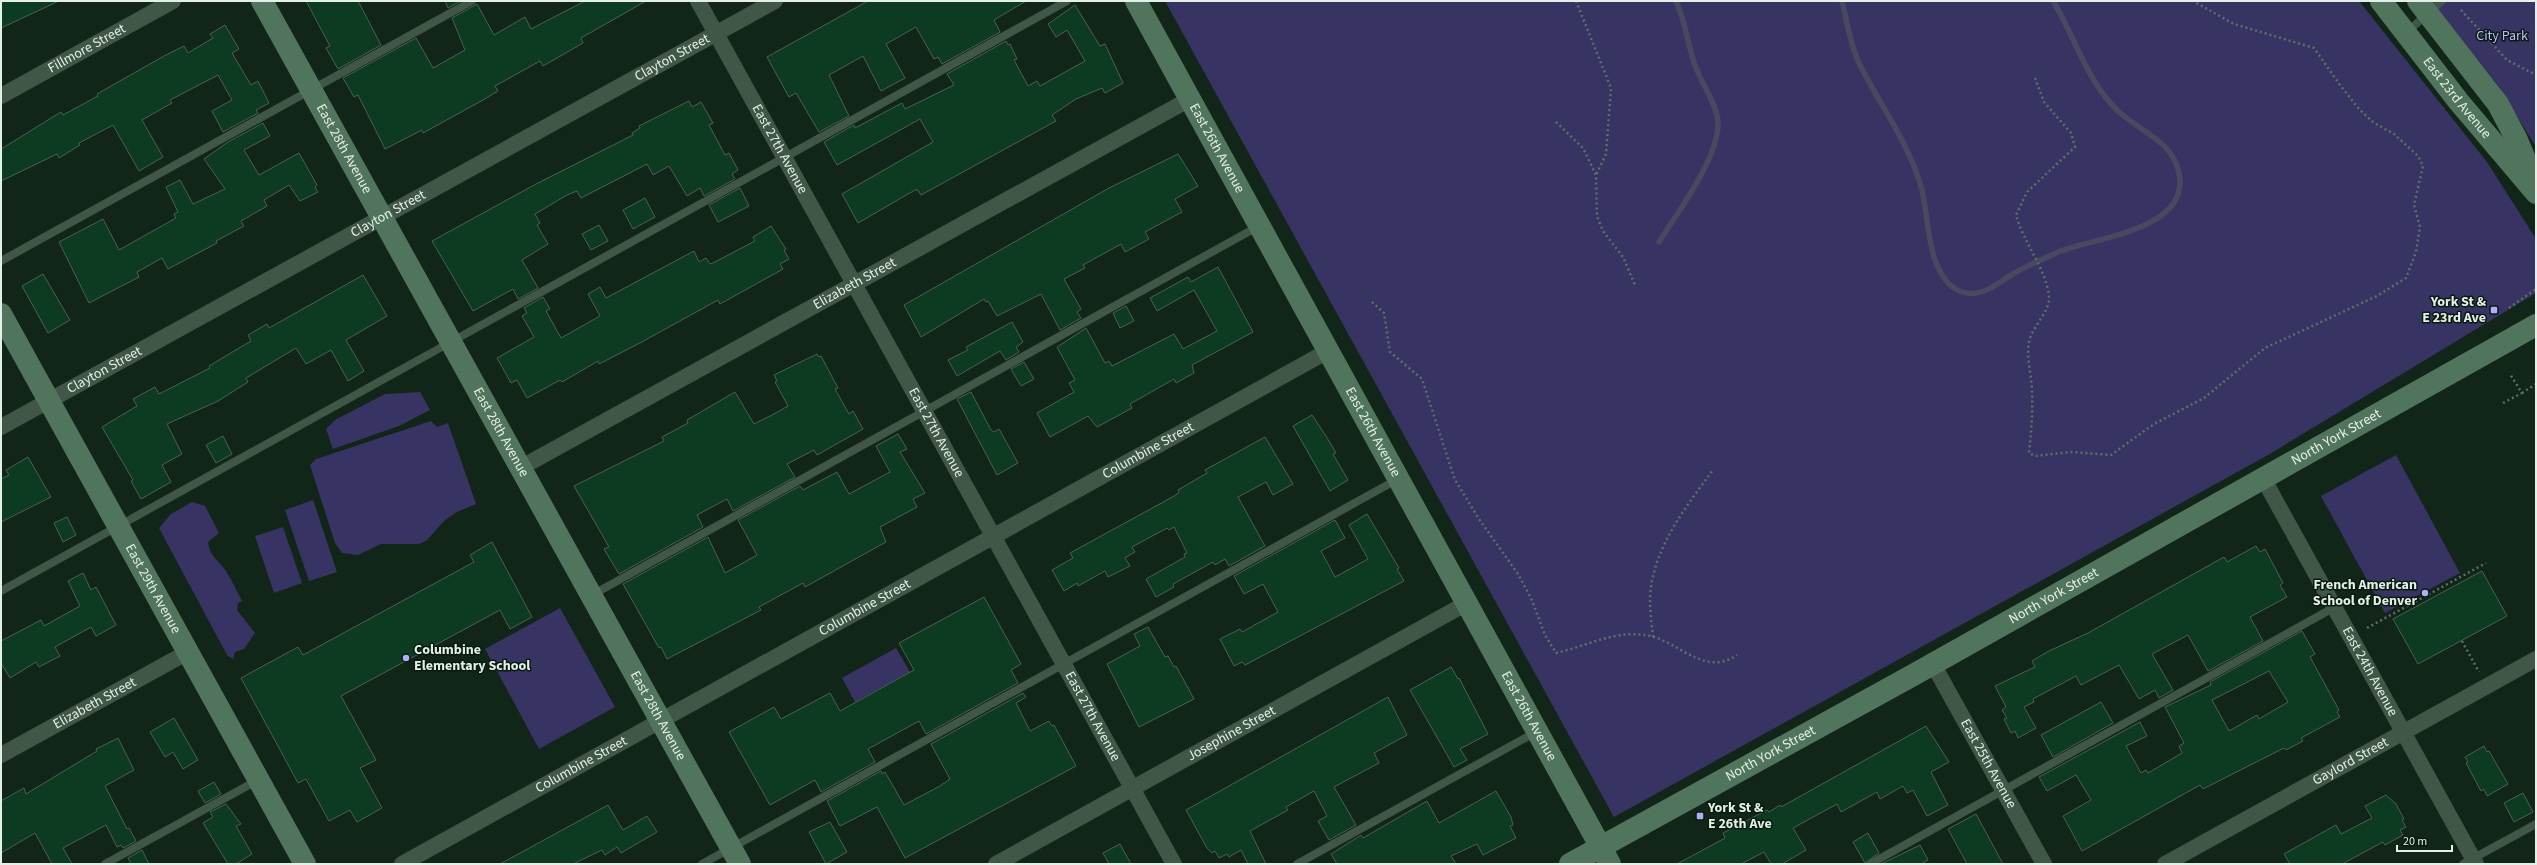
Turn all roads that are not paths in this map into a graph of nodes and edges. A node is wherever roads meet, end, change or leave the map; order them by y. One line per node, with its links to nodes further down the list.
1 (173, 1): 13 (street, Fillmore Street)
2 (262, 1): 12 (street, East 28th Avenue)
3 (472, 1): 12 (lane)
4 (698, 1): 10 (street, East 27th Avenue)
5 (775, 1): 10 (street, Clayton Street)
6 (1068, 1): 15 (lane)
7 (1136, 1): 14 (street, East 26th Avenue)
8 (2382, 1): 11 (street, East 23rd Avenue)
9 (2429, 5): 11 (lane); 16 (street, East 23rd Avenue)
10 (716, 33): 15 (street, East 27th Avenue); 18 (street, Clayton Street)
11 (2406, 33): 17 (street, East 23rd Avenue)
12 (311, 90): 18 (street, East 28th Avenue); 20 (lane)
13 (1, 96)
14 (1190, 99): 19 (street, East 26th Avenue); 21 (street, Elizabeth Street)
15 (784, 158): 21 (street, East 27th Avenue); 24 (lane)
16 (2536, 184)
17 (2536, 193)
18 (381, 218): 24 (street, East 28th Avenue); 26 (street, Clayton Street)
19 (1259, 226): 25 (street, East 26th Avenue); 27 (lane)
20 (1, 261)
21 (854, 284): 27 (street, East 27th Avenue); 29 (street, Elizabeth Street)
22 (1, 314): 26 (street, East 29th Avenue)
23 (2536, 325): 30 (street, North York Street)
24 (450, 342): 29 (street, East 28th Avenue); 32 (lane)
25 (1328, 351): 31 (street, East 26th Avenue); 33 (street, Columbine Street)
26 (49, 401): 28 (street, Clayton Street); 32 (street, East 29th Avenue)
27 (924, 411): 33 (street, East 27th Avenue); 35 (lane)
28 (1, 427)
29 (520, 468): 35 (street, East 28th Avenue)
30 (2263, 478): 37 (street, East 24th Avenue); 41 (street, North York Street)
31 (1399, 479): 36 (street, East 26th Avenue); 40 (lane)
32 (118, 526): 34 (lane); 38 (street, East 29th Avenue)
33 (993, 536): 40 (street, East 27th Avenue); 42 (street, Columbine Street)
34 (1, 591)
35 (591, 596): 42 (street, East 28th Avenue)
36 (1467, 603): 43 (street, East 26th Avenue); 47 (street, Josephine Street)
37 (2335, 607): 44 (street, East 24th Avenue); 48 (lane)
38 (188, 652): 45 (street, Elizabeth Street); 46 (street, East 29th Avenue)
39 (2536, 659): 44 (street, Gaylord Street)
40 (1064, 664): 47 (street, East 27th Avenue); 51 (lane)
41 (1933, 664): 48 (street, East 25th Avenue); 50 (street, North York Street)
42 (660, 721): 51 (street, East 28th Avenue); 55 (street, Columbine Street)
43 (1537, 731): 50 (street, East 26th Avenue); 59 (lane)
44 (2404, 732): 52 (street, East 24th Avenue); 63 (street, Gaylord Street)
45 (1, 755)
46 (258, 779): 53 (lane); 54 (street, East 29th Avenue)
47 (1132, 788): 57 (street, Josephine Street); 58 (street, East 27th Avenue)
48 (2003, 790): 61 (lane); 62 (street, East 25th Avenue)
49 (2536, 824): 52 (lane)
50 (1606, 855): 60 (street, North York Street)
51 (735, 856): 56 (lane)
52 (2471, 862)
53 (105, 864)
54 (305, 864)
55 (402, 864)
56 (702, 864)
57 (996, 864)
58 (1174, 864)
59 (1297, 864)
60 (1570, 864)
61 (1870, 864)
62 (2044, 864)
63 (2165, 864)

